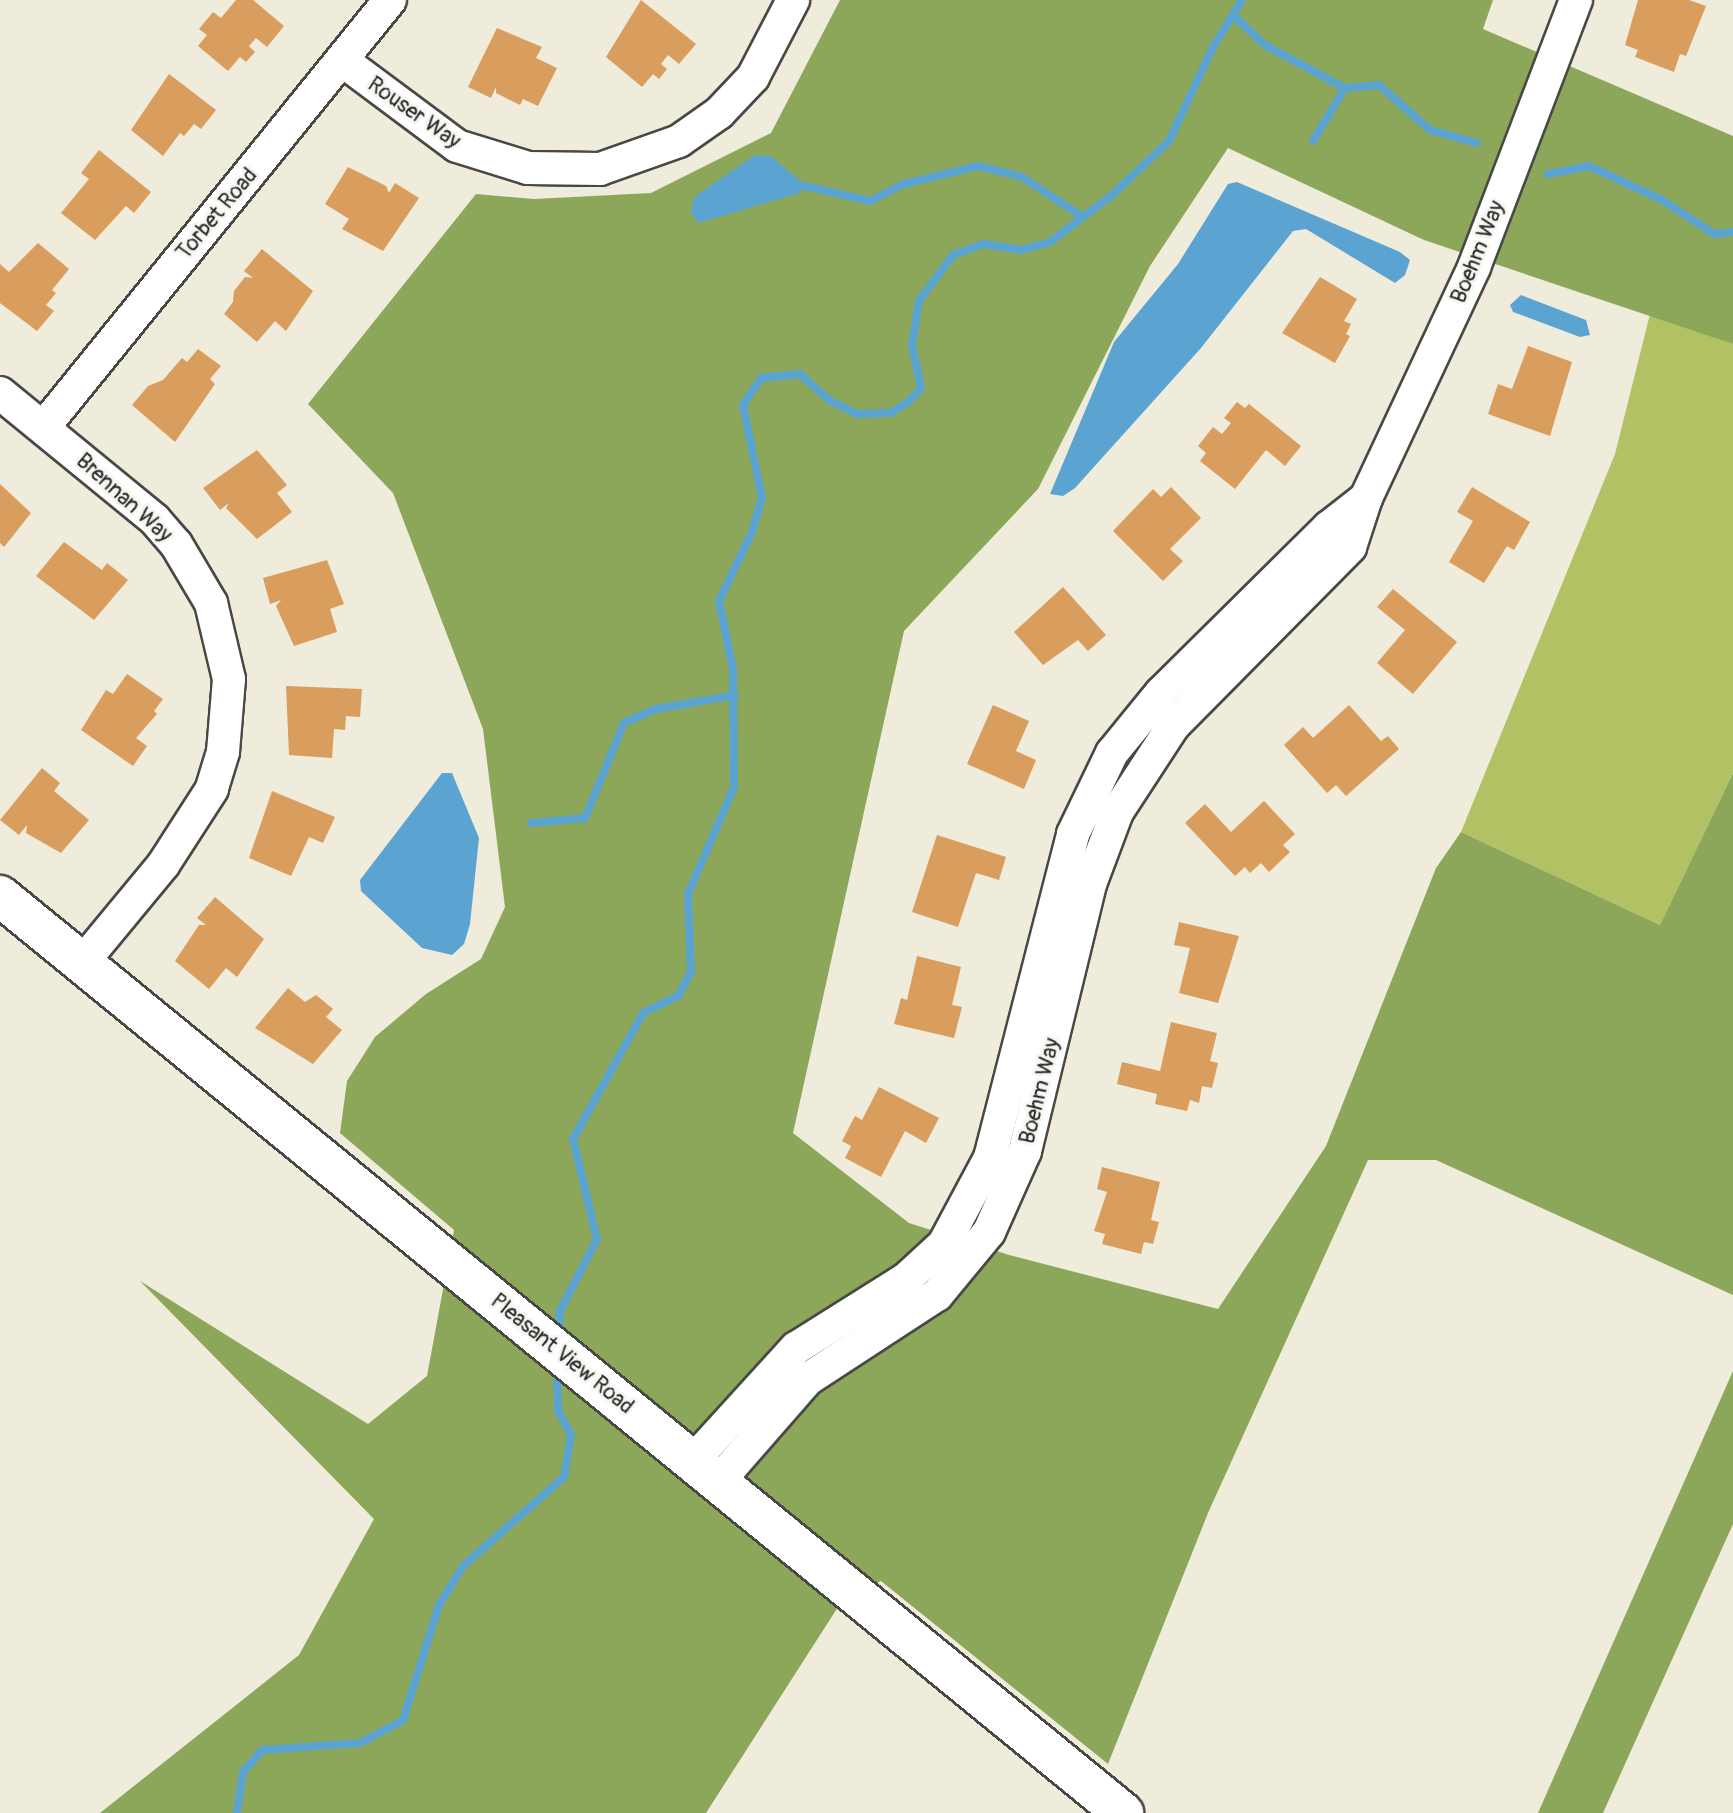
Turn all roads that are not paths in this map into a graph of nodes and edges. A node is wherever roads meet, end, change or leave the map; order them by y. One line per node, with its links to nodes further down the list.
1 (390, 0): 4 (street, Torbet Road)
2 (793, 0): 4 (street, Rouser Way)
3 (1576, 0): 7 (street, Boehm Way)
4 (343, 61): 6 (street, Torbet Road)
5 (0, 393): 6 (street, Brennan Way)
6 (43, 428): 13 (street, Brennan Way)
7 (1366, 498): 8 (street, Boehm Way); 9 (street, Boehm Way)
8 (1179, 675): 9 (street); 10 (street, Boehm Way)
9 (1207, 693): 11 (street, Boehm Way)
10 (1067, 854): 11 (street); 14 (street, Boehm Way)
11 (1099, 856): 15 (street, Boehm Way)
12 (0, 896): 13 (street, Pleasant View Road)
13 (82, 963): 16 (street, Pleasant View Road)
14 (910, 1276): 15 (street); 16 (street, Boehm Way)
15 (929, 1301): 16 (street, Boehm Way)
16 (706, 1472): 17 (street, Pleasant View Road)
17 (1123, 1813)

